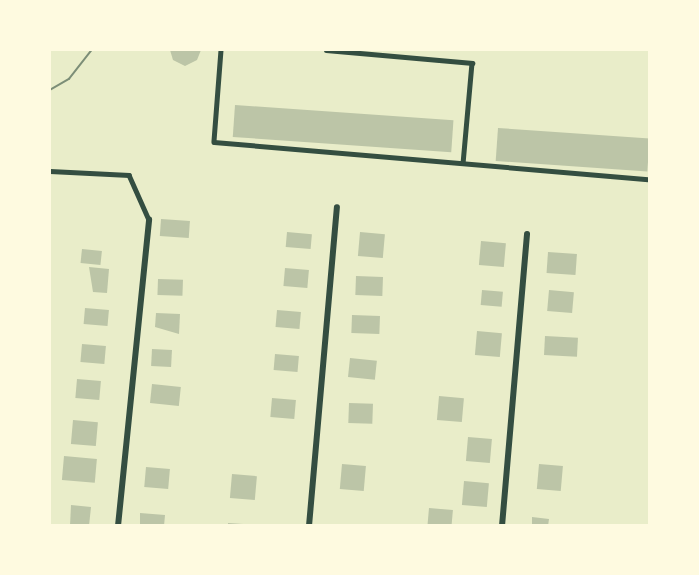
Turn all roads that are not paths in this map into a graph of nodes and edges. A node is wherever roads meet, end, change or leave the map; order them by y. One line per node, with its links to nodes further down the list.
1 (221, 50): 3 (lane)
2 (326, 50): 3 (lane)
3 (463, 163): 5 (lane)
4 (50, 171): 7 (lane)
5 (650, 179)
6 (337, 207): 10 (street)
7 (149, 220): 9 (street)
8 (527, 234): 11 (street)
9 (118, 525)
10 (309, 525)
11 (502, 525)

